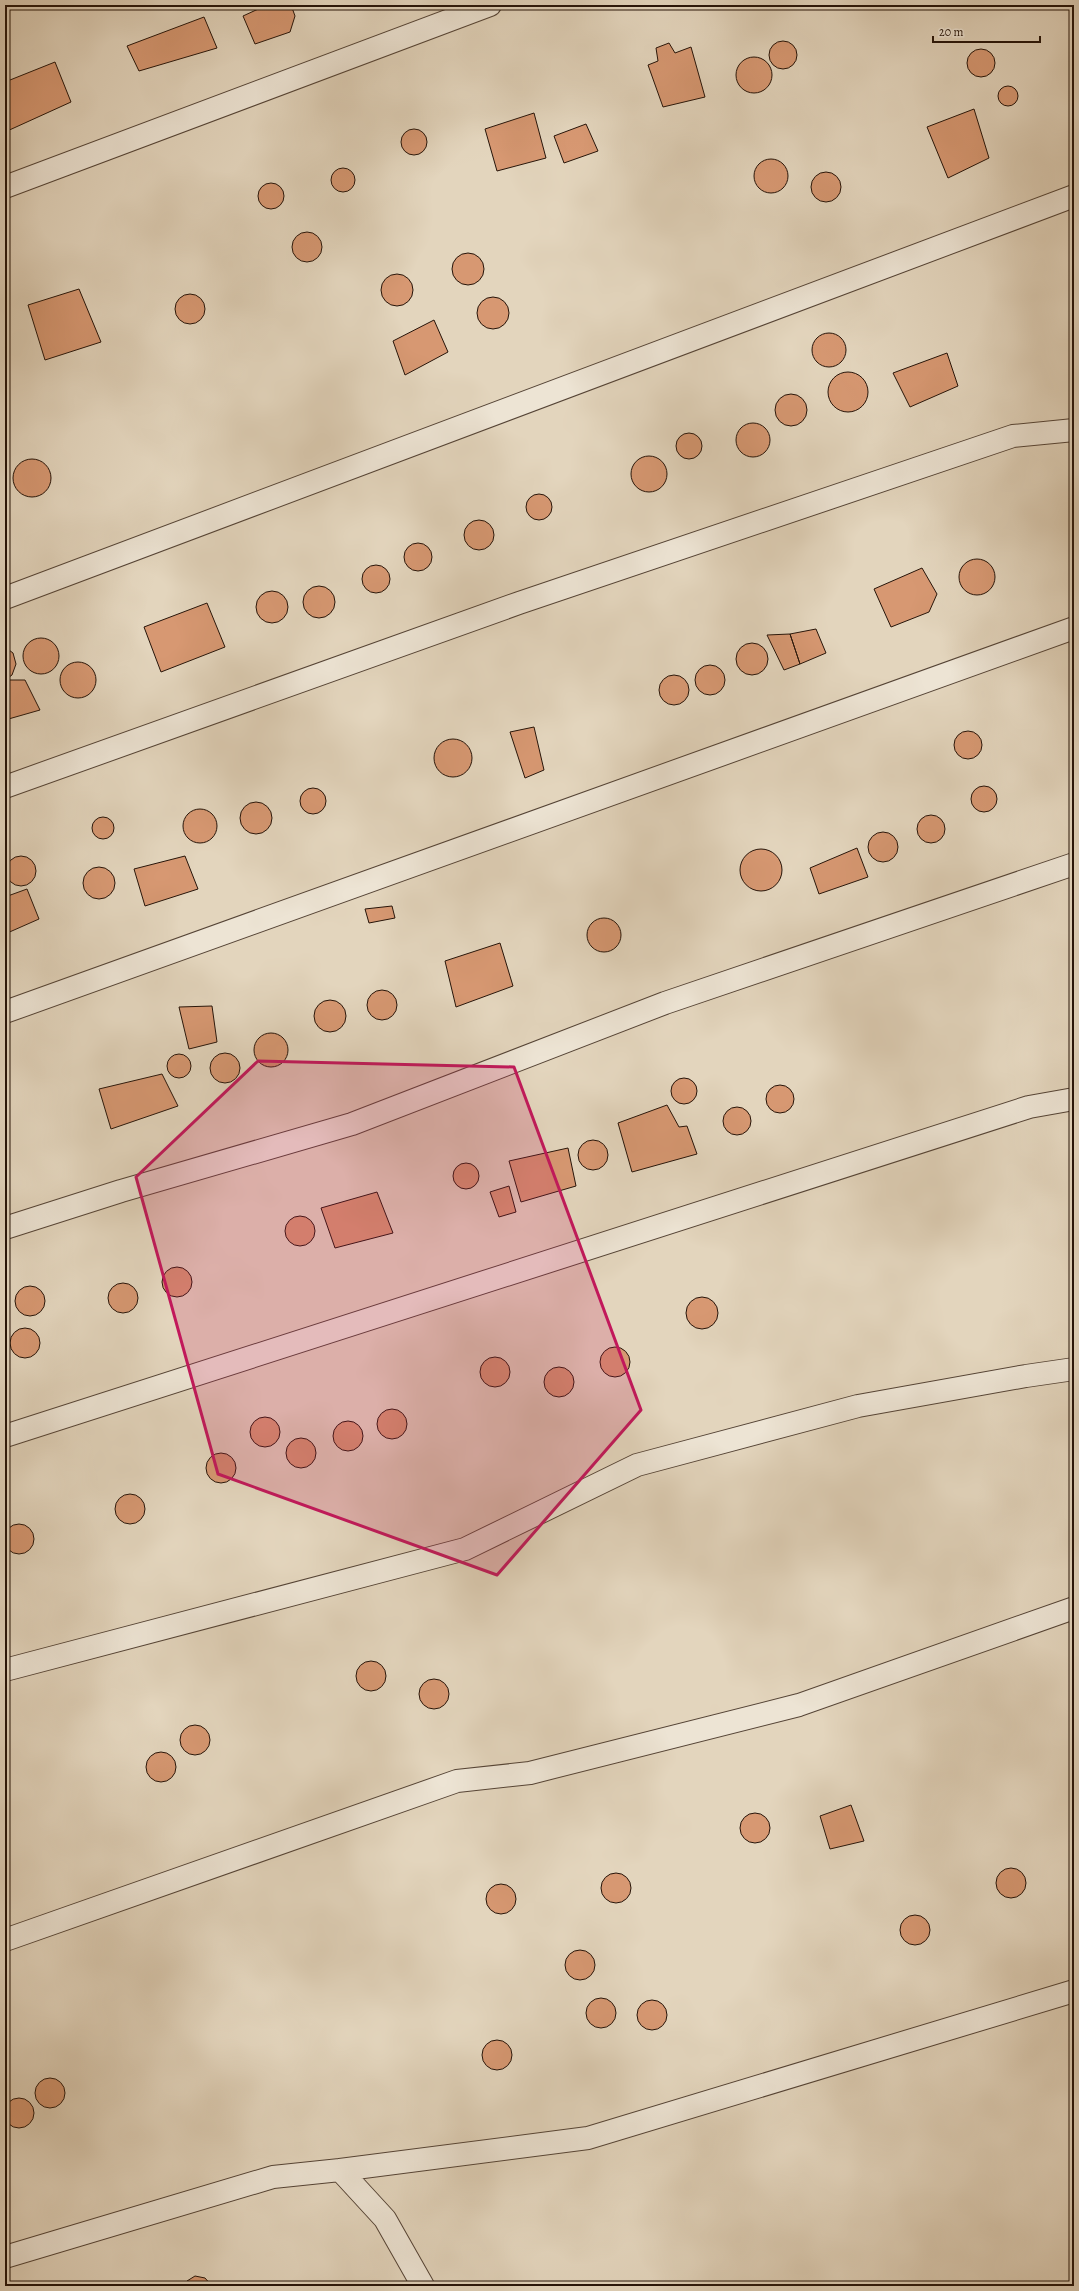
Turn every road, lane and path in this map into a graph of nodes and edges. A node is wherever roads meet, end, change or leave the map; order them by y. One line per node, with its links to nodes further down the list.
1 (490, 5): 2 (street)
2 (5, 187)
3 (1074, 196): 5 (street)
4 (1074, 430): 7 (street)
5 (5, 598)
6 (1074, 628): 9 (street)
7 (5, 787)
8 (1074, 864): 11 (street)
9 (5, 1012)
10 (1074, 1100): 13 (street)
11 (5, 1228)
12 (1074, 1369): 15 (street)
13 (5, 1436)
14 (1074, 1608): 16 (street)
15 (5, 1670)
16 (5, 1940)
17 (1074, 1991): 18 (street)
18 (340, 2170): 19 (street); 20 (street)
19 (5, 2257)
20 (423, 2286)

